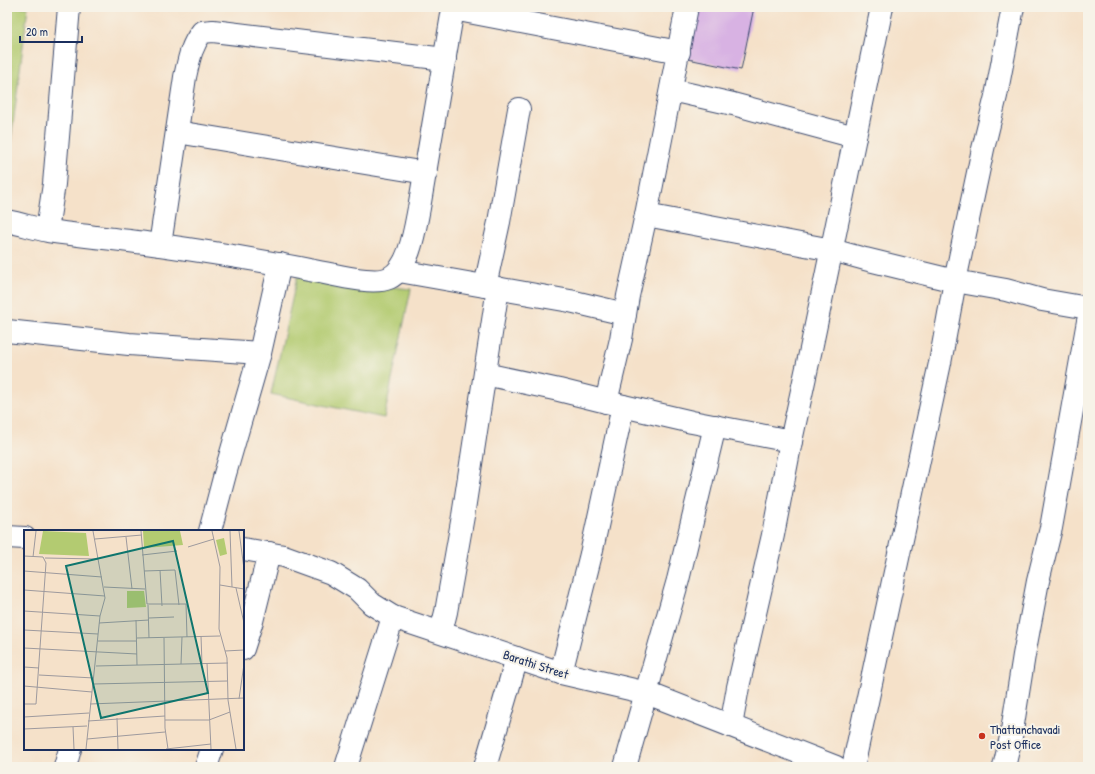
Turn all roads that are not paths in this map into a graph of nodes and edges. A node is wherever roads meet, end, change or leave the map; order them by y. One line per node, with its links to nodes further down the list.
1 (69, 7): 14 (street)
2 (687, 7): 5 (street)
3 (882, 7): 10 (street)
4 (1013, 7): 19 (street)
5 (678, 52): 6 (street); 7 (street)
6 (445, 59): 9 (street); 11 (street)
7 (671, 90): 10 (street); 12 (street)
8 (519, 109): 20 (street)
9 (177, 132): 11 (street); 15 (street)
10 (855, 137): 16 (street)
11 (426, 172): 18 (street)
12 (646, 214): 16 (street); 22 (street)
13 (7, 222): 14 (street)
14 (47, 230): 15 (street)
15 (160, 245): 17 (street)
16 (832, 250): 19 (street); 29 (street)
17 (280, 264): 18 (street); 25 (street)
18 (399, 271): 20 (street)
19 (955, 281): 21 (street); 51 (street)
20 (492, 287): 22 (street); 26 (street)
21 (1088, 308)
22 (625, 314): 27 (street)
23 (1088, 321): 52 (street)
24 (7, 331): 25 (street)
25 (260, 353): 30 (street)
26 (485, 374): 27 (street); 36 (street)
27 (614, 404): 28 (street); 39 (street)
28 (715, 426): 29 (street); 40 (street)
29 (791, 441): 41 (street)
30 (210, 530)
31 (7, 537): 32 (street)
32 (24, 538)
33 (244, 549): 34 (street, Barathi Street)
34 (269, 553): 35 (street, Barathi Street); 37 (street)
35 (393, 617): 36 (street, Barathi Street); 47 (street)
36 (441, 632): 38 (street, Barathi Street)
37 (244, 646)
38 (517, 658): 39 (street, Barathi Street); 48 (street)
39 (561, 673): 40 (street, Barathi Street)
40 (647, 693): 41 (street, Barathi Street); 49 (street)
41 (731, 726): 44 (street, Barathi Street)
42 (70, 750): 45 (street)
43 (212, 750): 46 (street)
44 (809, 762): 50 (street, Barathi Street)
45 (64, 767)
46 (206, 767)
47 (346, 767)
48 (485, 767)
49 (625, 767)
50 (836, 767)
51 (853, 767)
52 (1004, 767)

